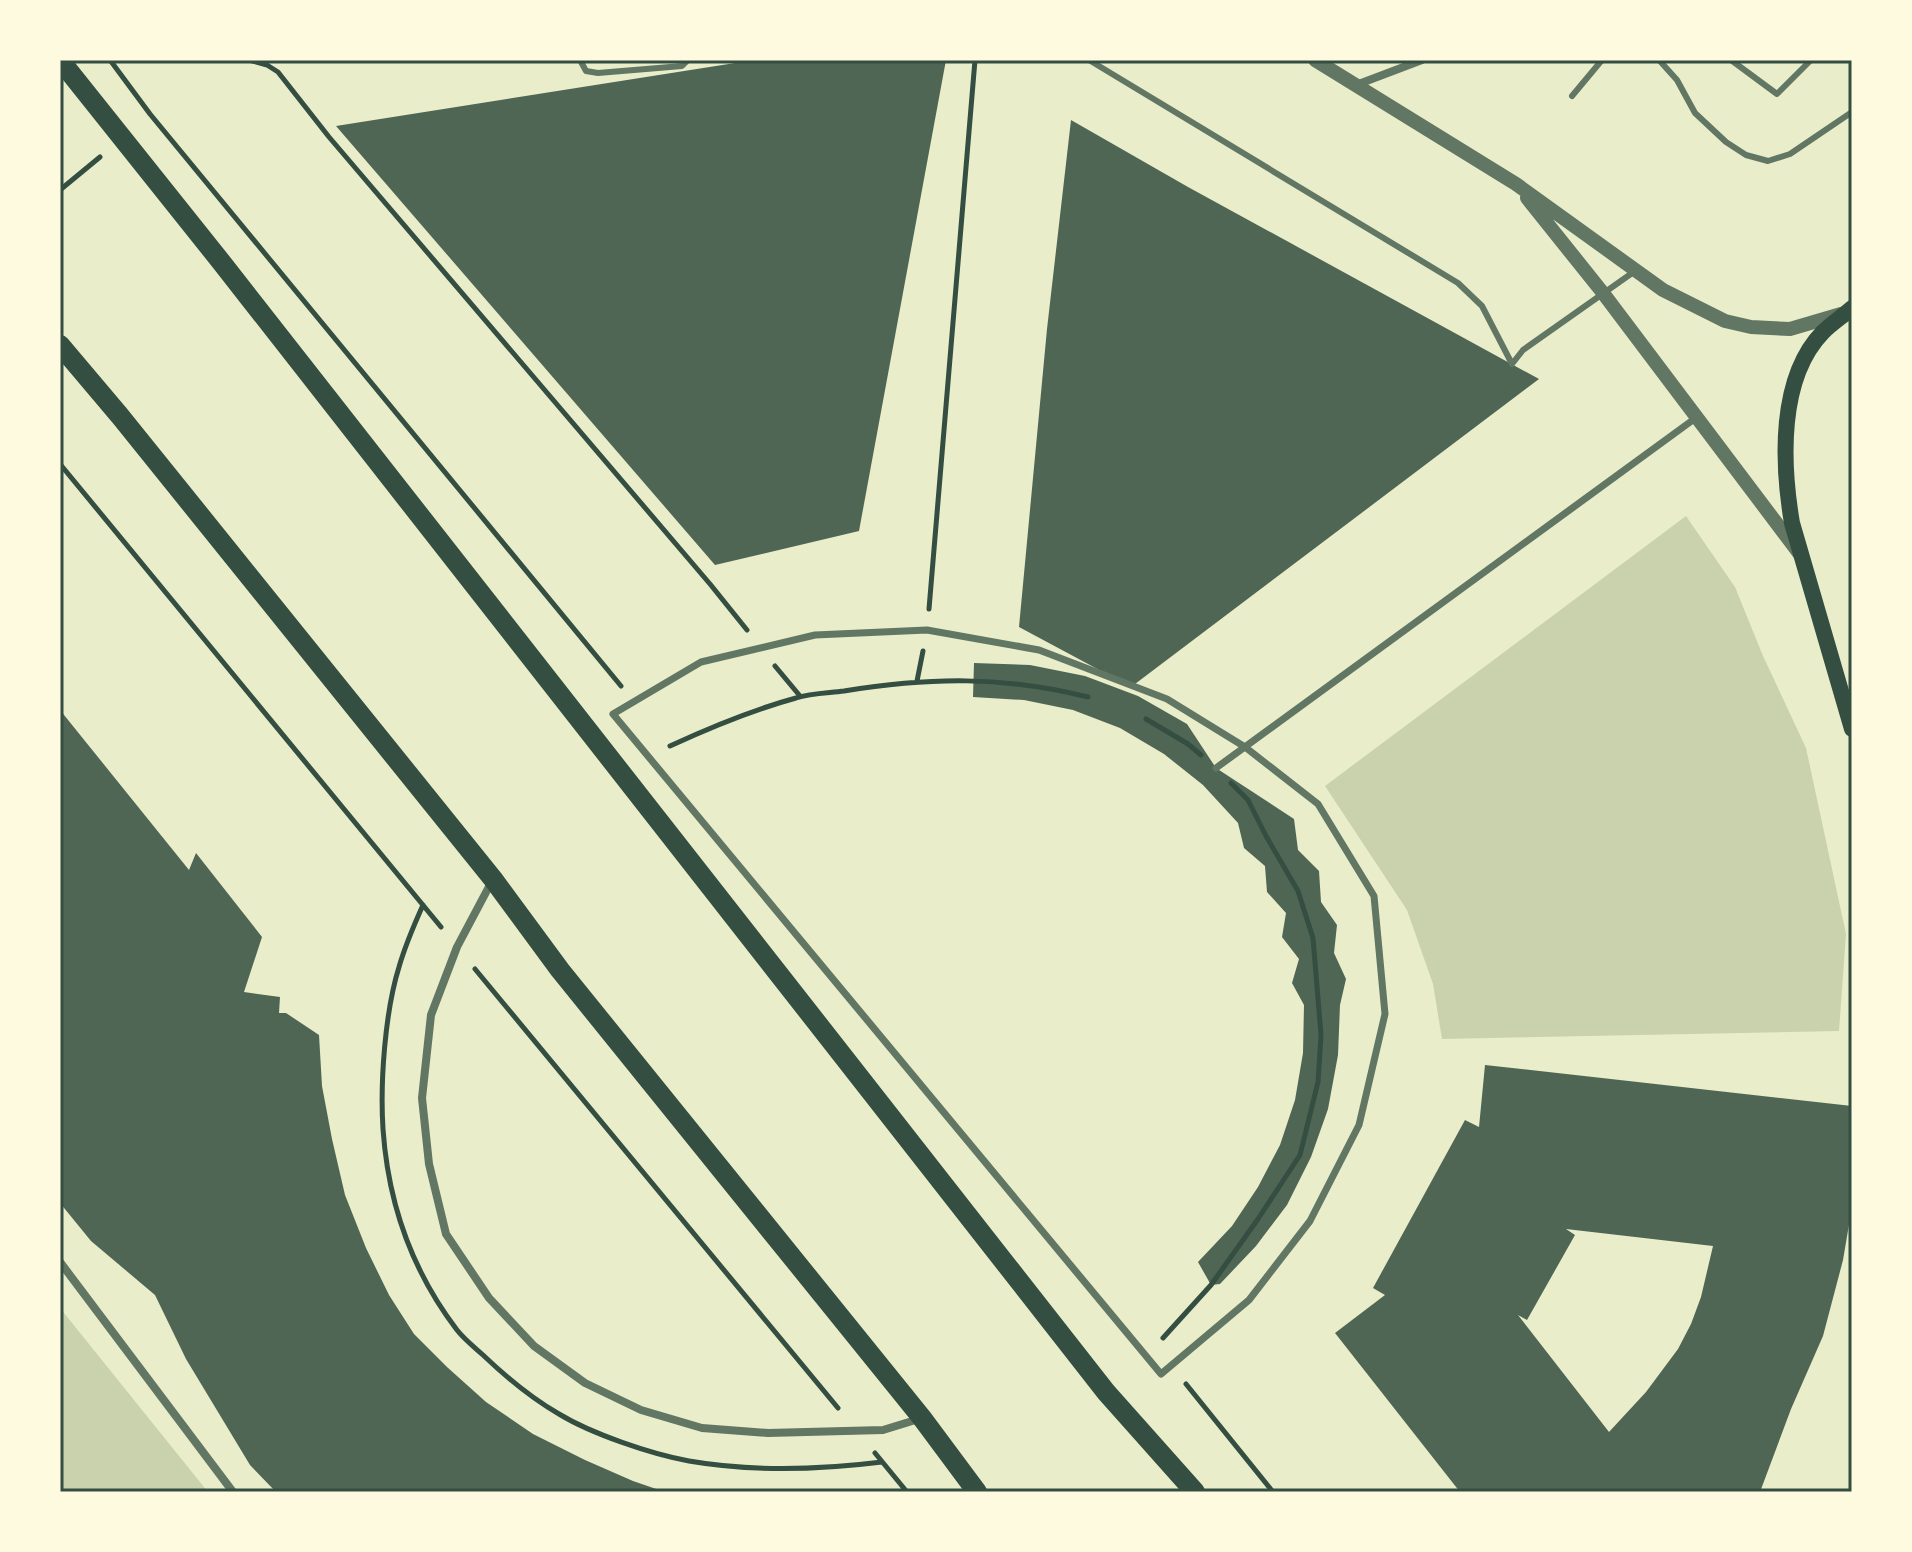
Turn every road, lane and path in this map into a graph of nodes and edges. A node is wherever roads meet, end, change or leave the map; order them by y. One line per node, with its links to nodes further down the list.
1 (60, 60): 16 (main road)
2 (249, 60): 27 (path)
3 (580, 60): 4 (lane)
4 (688, 60)
5 (975, 60): 26 (path)
6 (1089, 60): 20 (lane)
7 (1315, 60): 13 (street)
8 (1422, 60): 13 (street)
9 (1602, 60): 14 (lane)
10 (1659, 60): 15 (lane)
11 (1731, 60): 12 (lane)
12 (1811, 60)
13 (1356, 85): 17 (street)
14 (1572, 96)
15 (1852, 112)
16 (123, 138): 18 (path); 47 (main road)
17 (1516, 184): 19 (street); 20 (street)
18 (60, 190)
19 (1635, 270): 20 (lane); 21 (street)
20 (1603, 293): 23 (street)
21 (1850, 311): 25 (main road)
22 (60, 345): 36 (main road)
23 (1697, 417): 25 (street); 34 (street)
24 (60, 464): 37 (path)
25 (1800, 554): 32 (main road)
26 (927, 630): 27 (street); 28 (path); 34 (street)
27 (761, 648): 29 (path); 34 (street)
28 (917, 681): 29 (path); 30 (path)
29 (800, 696): 33 (path)
30 (1092, 698)
31 (1146, 719): 35 (path)
32 (1852, 729)
33 (669, 746)
34 (1245, 747): 35 (street)
35 (1216, 768): 40 (path)
36 (493, 879): 38 (street); 41 (main road)
37 (423, 905): 38 (path); 43 (path)
38 (457, 947): 42 (path); 42 (street)
39 (60, 1262): 44 (street)
40 (1156, 1345)
41 (922, 1418): 42 (street); 46 (main road)
42 (856, 1430): 43 (path)
43 (882, 1462): 45 (path)
44 (233, 1492)
45 (907, 1492)
46 (977, 1492)
47 (1195, 1492)

